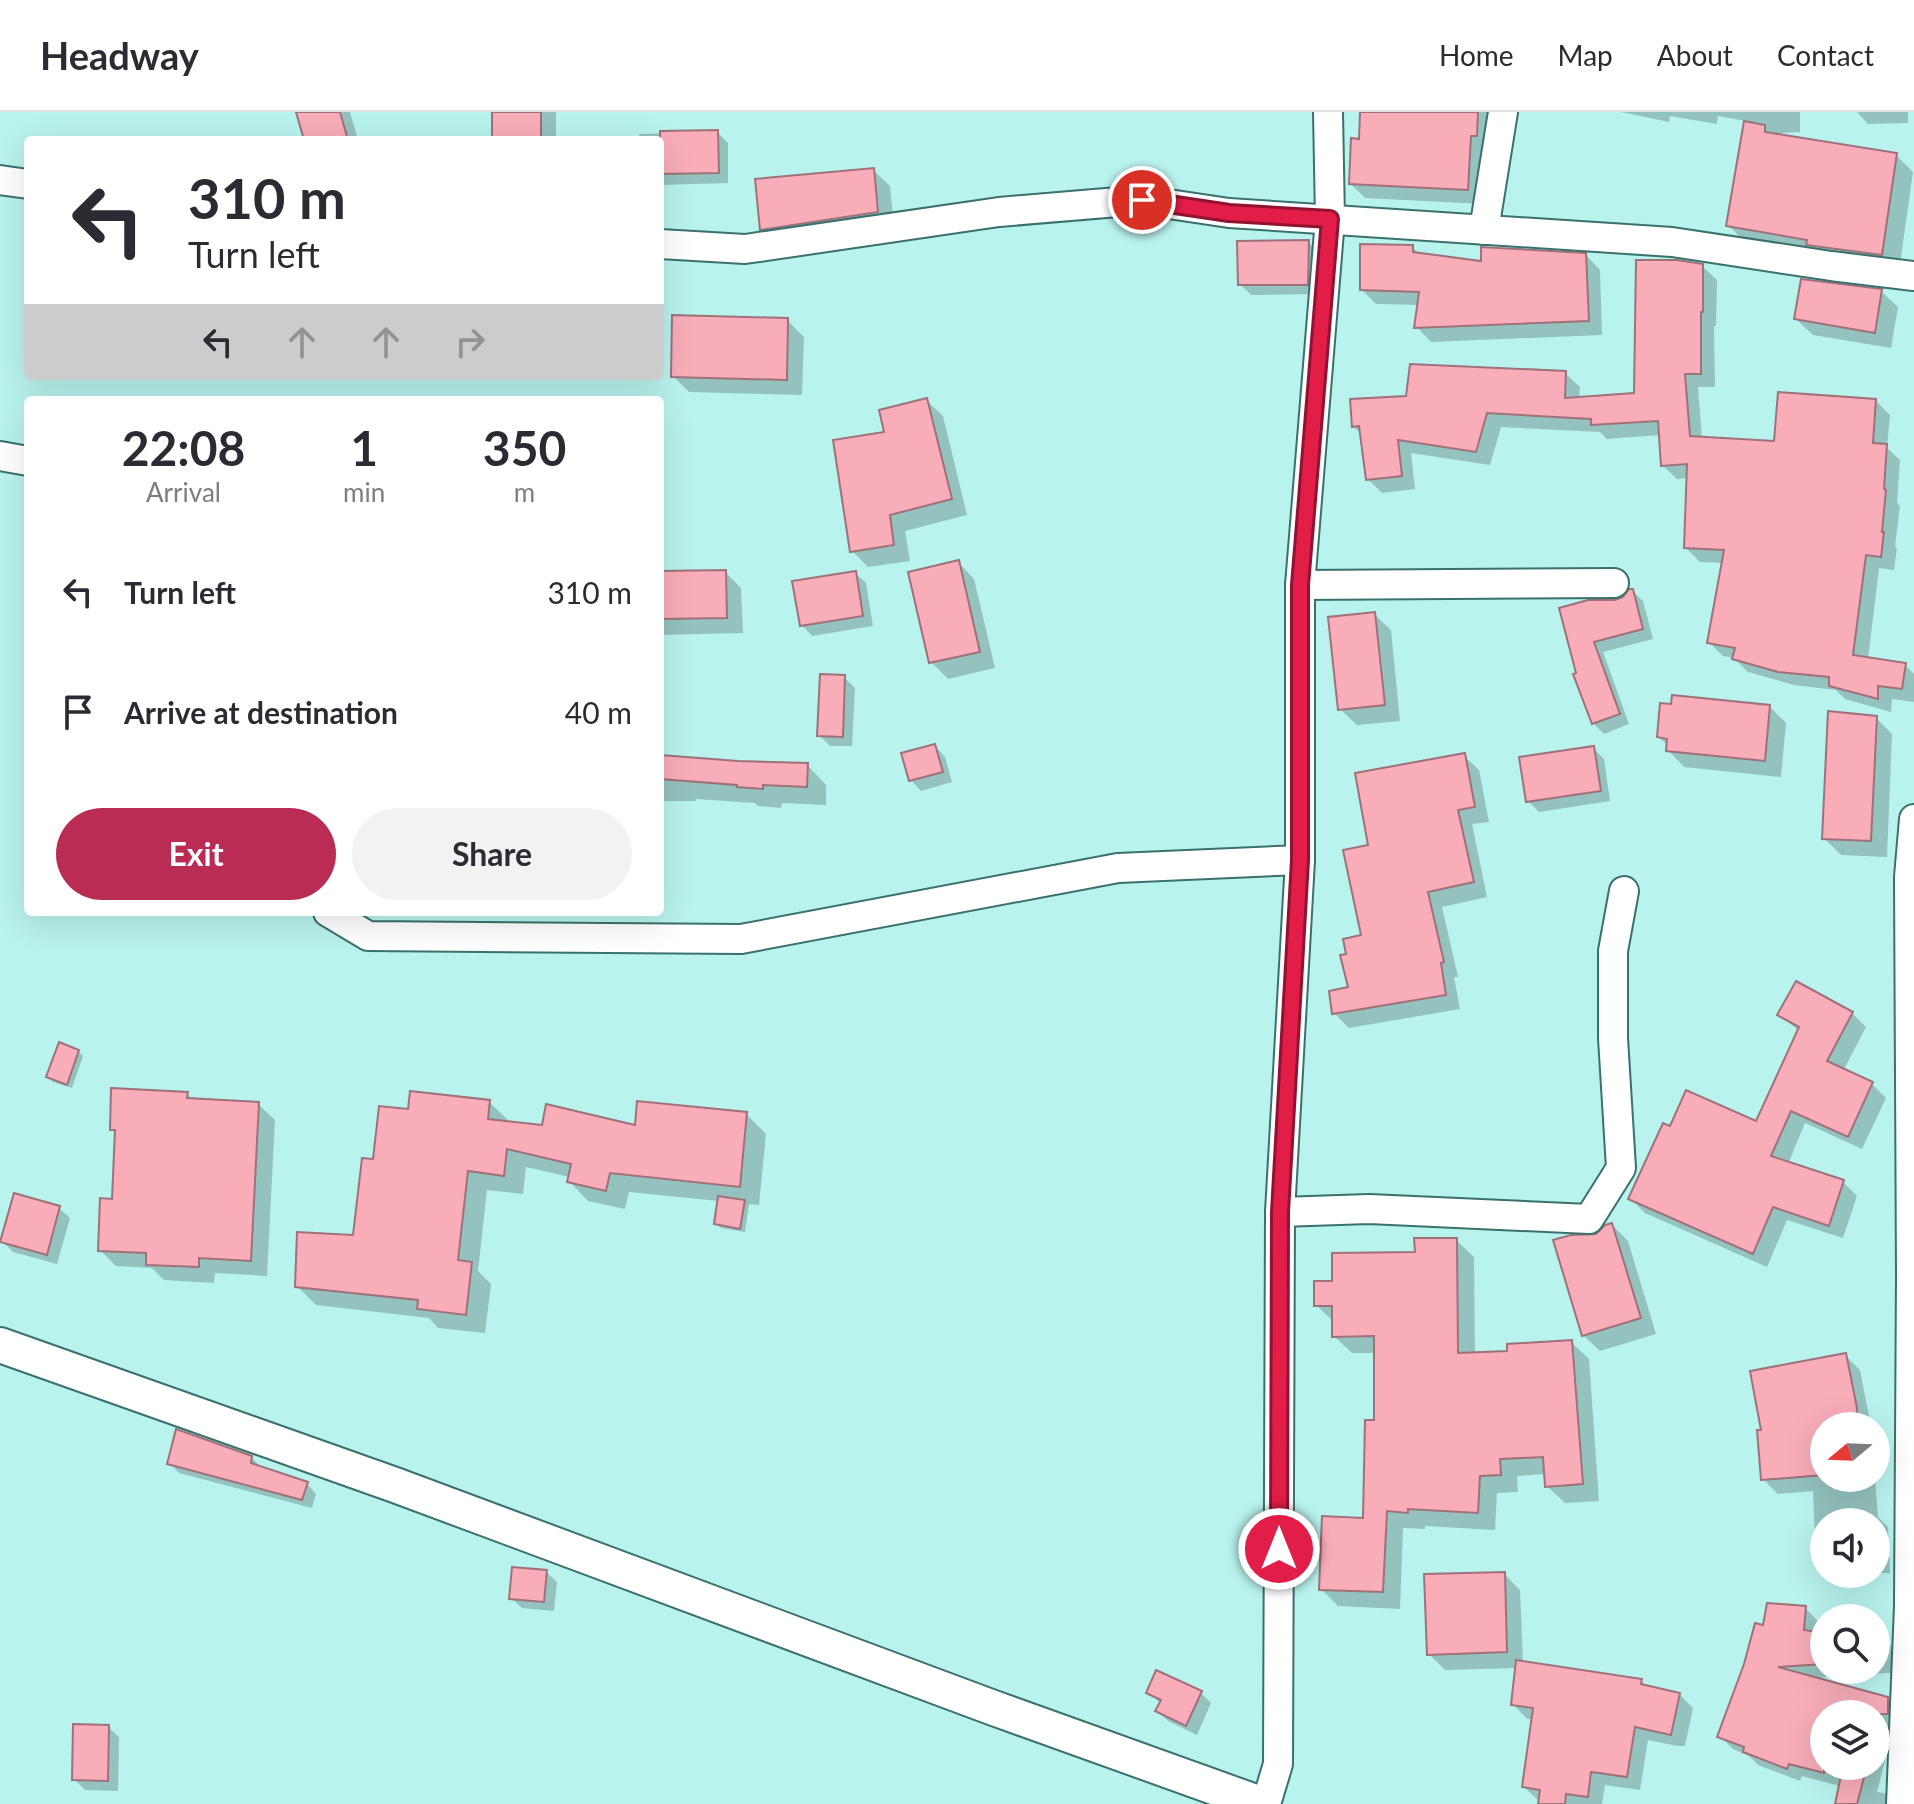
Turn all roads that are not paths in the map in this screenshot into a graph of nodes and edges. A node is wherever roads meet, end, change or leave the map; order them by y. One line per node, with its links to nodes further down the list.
1 (1328, 112): 5 (street)
2 (1503, 112): 6 (street)
3 (0, 180): 4 (street)
4 (24, 183)
5 (1330, 219): 6 (street); 7 (street); 12 (street)
6 (1484, 230): 8 (street)
7 (664, 244)
8 (1914, 276)
9 (0, 456): 10 (street)
10 (24, 460)
11 (1614, 583): 12 (street)
12 (1300, 585): 14 (street)
13 (1914, 819): 20 (street)
14 (1300, 860): 16 (street); 17 (street)
15 (1624, 891): 17 (street)
16 (335, 916)
17 (1280, 1212): 19 (street)
18 (0, 1345): 19 (street)
19 (1263, 1804)
20 (1901, 1804)

